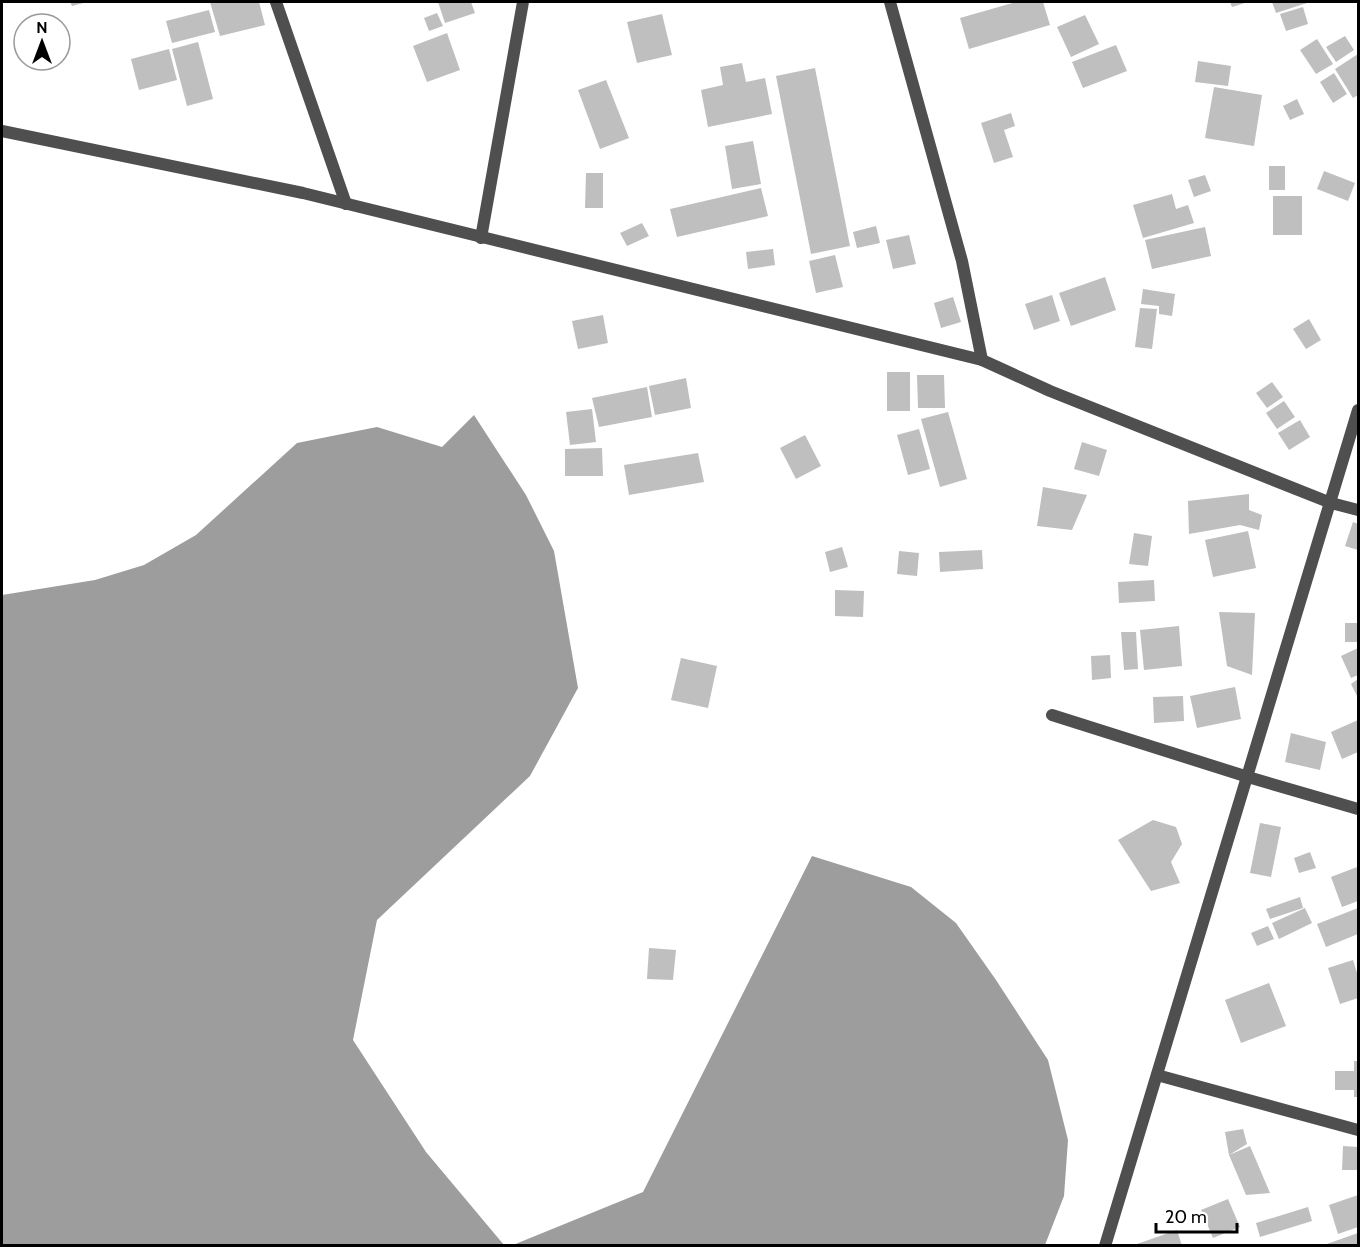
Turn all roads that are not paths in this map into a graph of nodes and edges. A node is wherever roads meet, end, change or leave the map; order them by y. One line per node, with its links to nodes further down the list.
1 (276, 2): 5 (street)
2 (523, 2): 6 (street)
3 (890, 2): 7 (street)
4 (2, 131): 5 (street)
5 (346, 204): 6 (street)
6 (481, 238): 7 (street)
7 (982, 360): 9 (street)
8 (1359, 410): 9 (street)
9 (1331, 503): 10 (street); 12 (street)
10 (1359, 510)
11 (1052, 715): 12 (street)
12 (1248, 777): 13 (street); 14 (street)
13 (1359, 809)
14 (1157, 1075): 15 (street); 16 (street)
15 (1359, 1130)
16 (1105, 1245)

